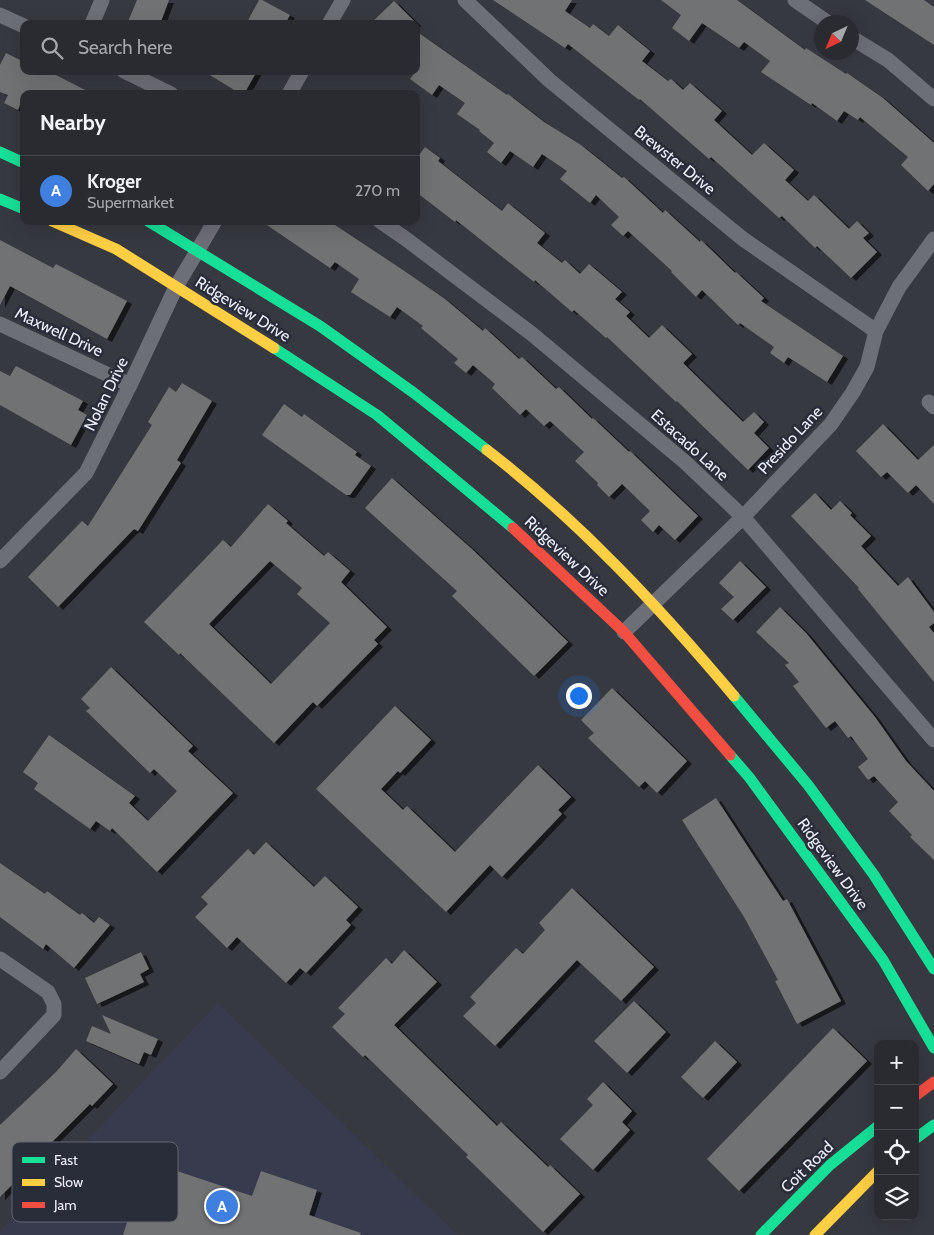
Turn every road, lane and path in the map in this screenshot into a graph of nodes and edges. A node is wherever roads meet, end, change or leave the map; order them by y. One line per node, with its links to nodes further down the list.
1 (102, 0): 7 (street)
2 (343, 0): 8 (street)
3 (465, 0): 28 (street, Brewster Drive)
4 (795, 0): 6 (street)
5 (0, 15): 9 (street)
6 (817, 15)
7 (94, 20)
8 (331, 20)
9 (20, 24)
10 (859, 42): 15 (street)
11 (132, 75): 13 (street)
12 (300, 75): 14 (street)
13 (163, 90)
14 (292, 90)
15 (934, 99)
16 (0, 152): 17 (main road)
17 (20, 161)
18 (0, 199): 19 (main road)
19 (20, 207)
20 (61, 225): 26 (main road, Ridgeview Drive)
21 (155, 225): 25 (main road, Ridgeview Drive)
22 (213, 225): 25 (street, Nolan Drive)
23 (386, 225): 30 (street, Estacado Lane)
24 (934, 239): 28 (street, Presido Lane)
25 (198, 251): 26 (street, Nolan Drive); 32 (main road, Ridgeview Drive)
26 (176, 286): 29 (street, Nolan Drive); 33 (main road, Ridgeview Drive)
27 (0, 324): 29 (street, Maxwell Drive)
28 (876, 330): 30 (street, Presido Lane)
29 (130, 385): 31 (street, Nolan Drive)
30 (743, 517): 32 (street, Presido Lane); 34 (street, Estacado Lane)
31 (0, 561)
32 (653, 604): 33 (street, Presido Lane); 36 (main road, Ridgeview Drive)
33 (624, 632): 37 (main road, Ridgeview Drive)
34 (934, 740)
35 (0, 959): 38 (street)
36 (934, 969)
37 (934, 1048)
38 (0, 1072)
39 (934, 1082): 40 (main road)
40 (919, 1093)
41 (934, 1124): 43 (main road)
42 (874, 1129): 45 (main road, Coit Road)
43 (919, 1136)
44 (874, 1175): 46 (main road)
45 (761, 1235)
46 (815, 1235)

